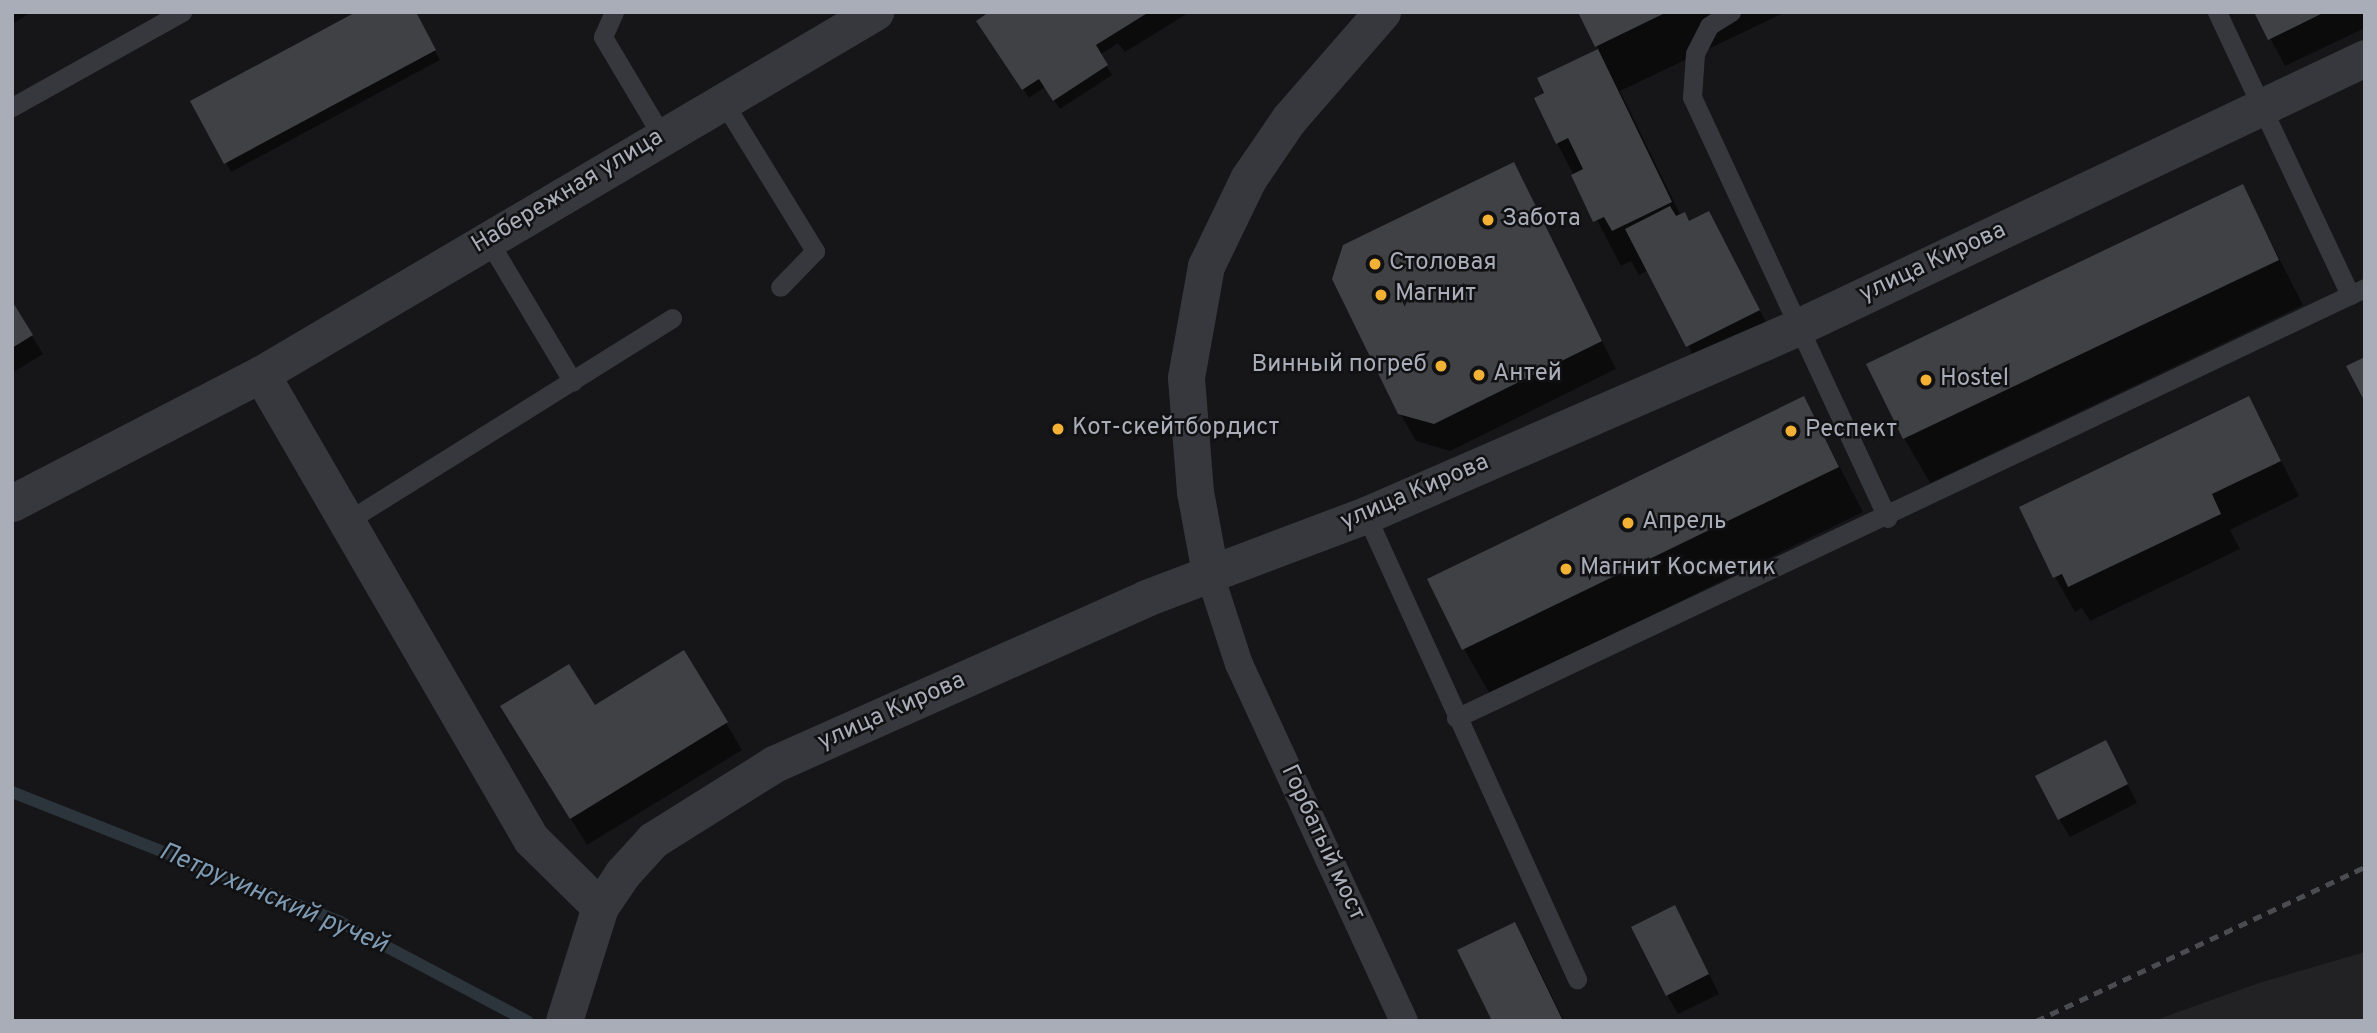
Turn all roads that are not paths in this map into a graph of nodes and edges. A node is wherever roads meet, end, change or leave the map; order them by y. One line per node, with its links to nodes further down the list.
1 (182, 12): 10 (lane)
2 (614, 12): 11 (lane)
3 (875, 12): 8 (street, Набережная улица)
4 (1382, 12): 23 (street)
5 (1731, 12): 16 (lane)
6 (2217, 12): 9 (lane)
7 (2365, 58): 9 (street, улица Кирова)
8 (724, 103): 11 (street, Набережная улица); 13 (lane)
9 (2262, 106): 14 (lane); 16 (street, улица Кирова)
10 (12, 107)
11 (662, 135): 12 (street, Набережная улица)
12 (488, 240): 17 (street, Набережная улица); 18 (lane)
13 (780, 287)
14 (2357, 292): 21 (lane)
15 (672, 318): 18 (lane)
16 (1796, 328): 20 (street, улица Кирова); 21 (lane)
17 (261, 374): 19 (street, Набережная улица); 22 (street)
18 (573, 382): 22 (lane)
19 (12, 503)
20 (1366, 515): 23 (street, улица Кирова); 24 (lane)
21 (1887, 518): 24 (lane)
22 (349, 520): 25 (street)
23 (1211, 578): 25 (street, улица Кирова); 28 (street, Горбатый мост)
24 (1456, 718): 26 (lane)
25 (600, 907): 27 (street, улица Кирова)
26 (1577, 979)
27 (564, 1021)
28 (1404, 1021)

